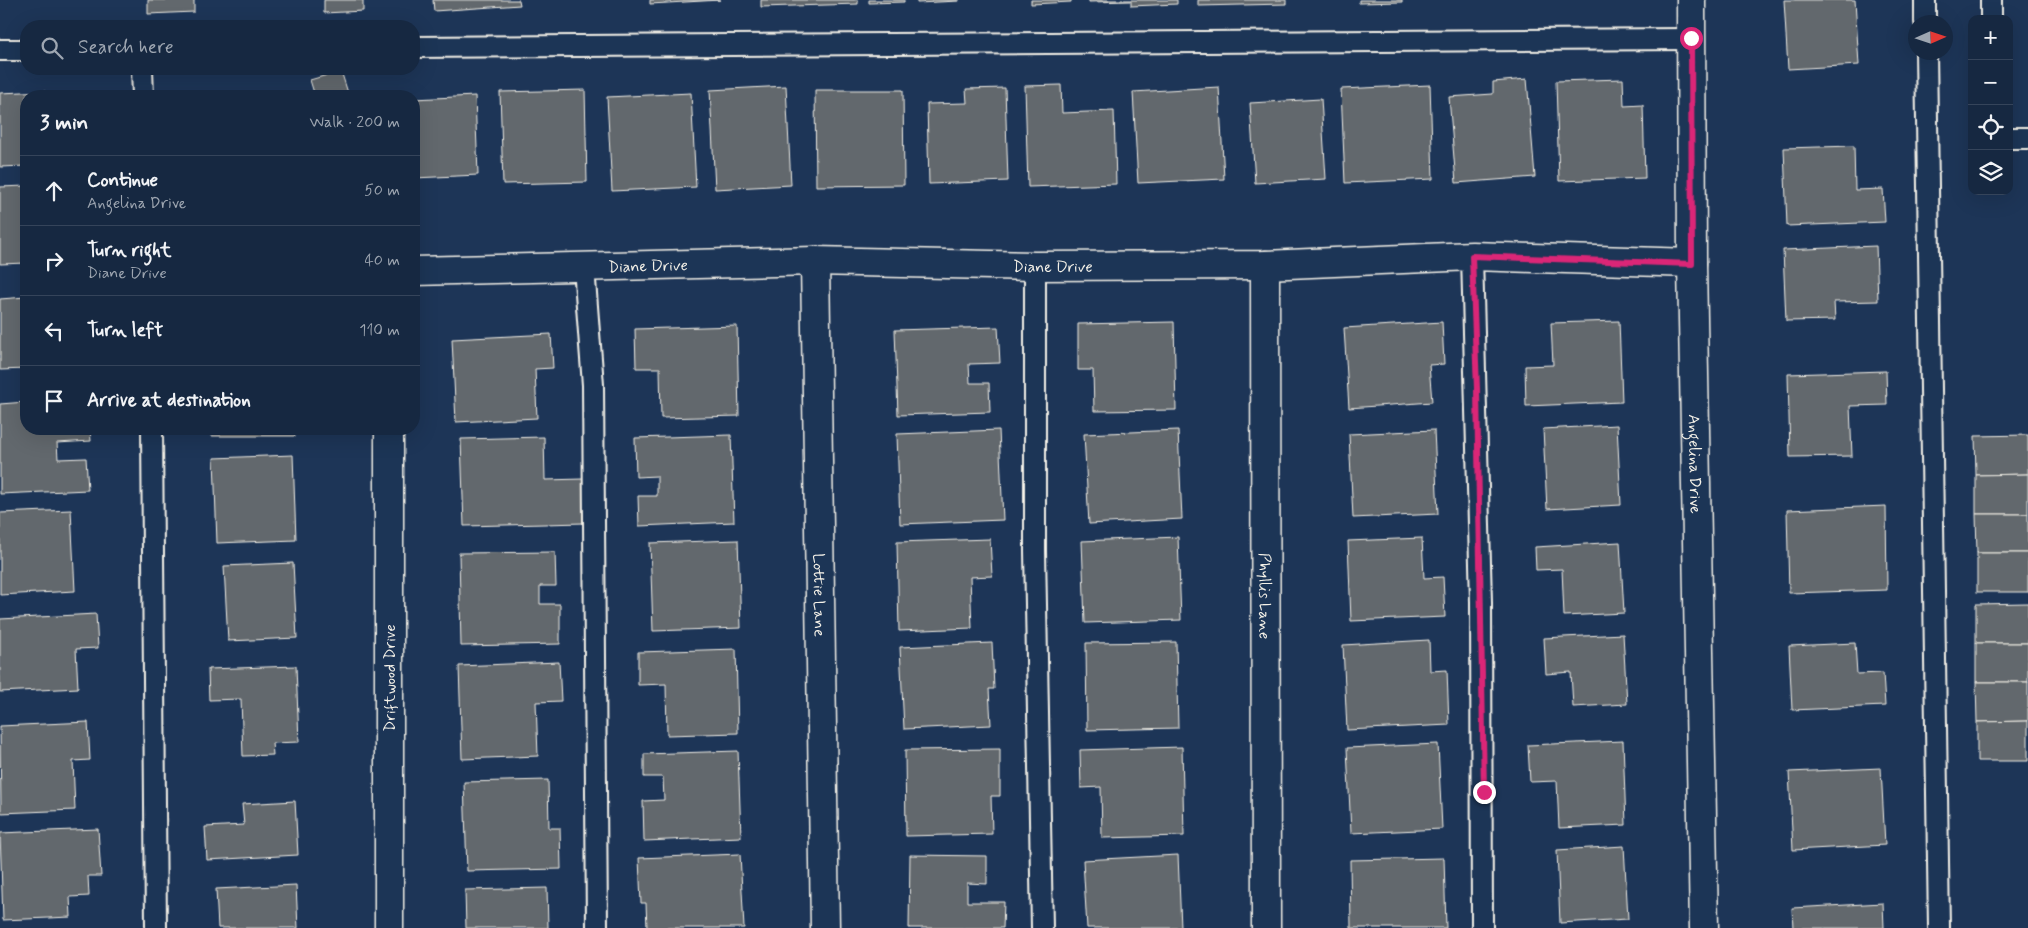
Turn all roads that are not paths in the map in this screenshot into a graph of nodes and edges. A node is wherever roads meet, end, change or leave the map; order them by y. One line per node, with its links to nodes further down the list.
1 (1691, 0): 6 (street, Angelina Drive)
2 (1925, 0): 4 (lane)
3 (1991, 0): 5 (lane)
4 (1925, 15)
5 (1991, 15)
6 (1691, 38): 7 (lane); 17 (street, Angelina Drive)
7 (420, 47)
8 (0, 50): 9 (lane)
9 (20, 50)
10 (1926, 60): 32 (lane)
11 (142, 75): 12 (lane)
12 (143, 90)
13 (2013, 138): 14 (lane)
14 (2028, 138)
15 (1472, 256): 17 (street, Diane Drive); 18 (street, Diane Drive); 30 (lane)
16 (815, 262): 19 (street, Diane Drive); 20 (street, Diane Drive); 27 (street, Lottie Lane)
17 (1692, 264): 31 (street, Angelina Drive)
18 (1266, 265): 19 (street, Diane Drive); 29 (street, Phyllis Lane)
19 (1035, 266): 28 (lane)
20 (584, 267): 21 (street, Diane Drive); 26 (lane)
21 (420, 271)
22 (152, 435): 24 (lane)
23 (389, 435): 25 (street, Driftwood Drive)
24 (156, 928)
25 (389, 928)
26 (597, 928)
27 (825, 928)
28 (1042, 928)
29 (1266, 928)
30 (1482, 928)
31 (1704, 928)
32 (1939, 928)

